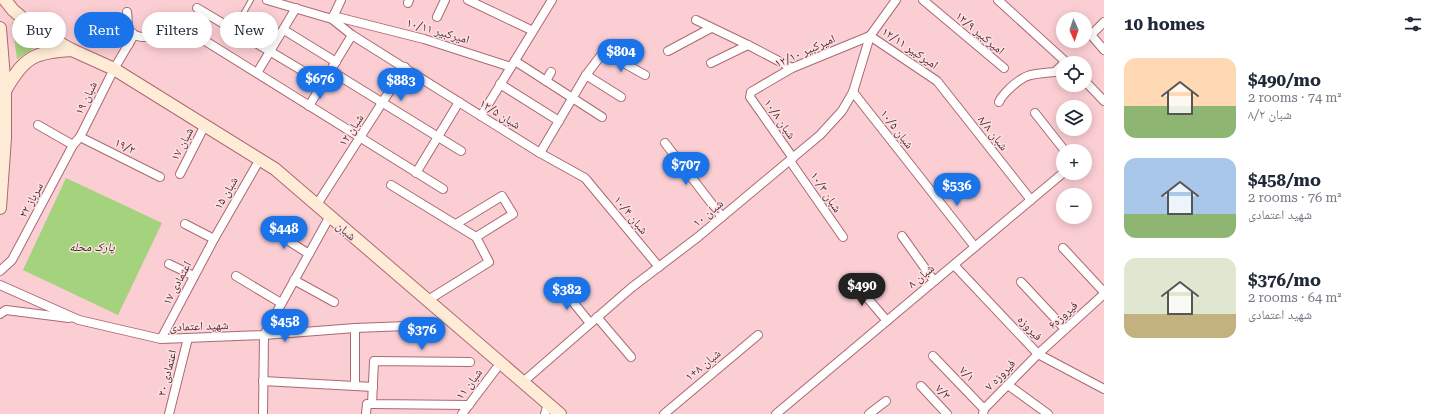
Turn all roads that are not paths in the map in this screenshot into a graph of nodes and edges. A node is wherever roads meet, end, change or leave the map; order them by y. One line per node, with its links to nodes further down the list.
1 (5, 0): 31 (street, شبان)
2 (251, 0): 13 (lane)
3 (267, 0): 12 (street)
4 (341, 0): 15 (street)
5 (445, 0): 14 (street)
6 (468, 0): 21 (street)
7 (552, 0): 38 (street)
8 (896, 0): 25 (street)
9 (923, 0): 41 (street, ۱۲/۹ امیرکبیر)
10 (998, 0): 35 (street)
11 (197, 8): 17 (street)
12 (296, 8): 15 (street); 22 (street)
13 (244, 12)
14 (437, 17)
15 (333, 18): 24 (street, ۱۲/۵ شبان); 38 (street, ۱۰/۱۱ امیرکبیر)
16 (696, 20): 20 (street)
17 (220, 22)
18 (1104, 22): 32 (street)
19 (0, 28): 54 (street)
20 (711, 28): 28 (street); 33 (street)
21 (529, 29)
22 (284, 30): 34 (street); 36 (street)
23 (134, 35): 26 (street)
24 (352, 35): 36 (street); 39 (street, ۱۲/۵ شبان)
25 (870, 36): 40 (street, ۱۲/۱۰ امیرکبیر); 50 (street, ۱۲/۱۱ امیرکبیر); 56 (street, ۱۰ شبان)
26 (142, 37)
27 (212, 45): 46 (street)
28 (748, 45): 37 (street); 40 (street)
29 (127, 48): 42 (street, ۱۹ شبان)
30 (263, 48): 34 (street)
31 (72, 50): 42 (street, شبان); 54 (street)
32 (1104, 50)
33 (668, 51)
34 (270, 52): 46 (street); 51 (street)
35 (1058, 56)
36 (336, 62): 43 (street)
37 (711, 63)
38 (513, 64): 49 (street, ۱۰/۱۱ امیرکبیر); 52 (street)
39 (405, 67): 60 (street, ۱۲/۵ شبان); 62 (street, ۱۲ شبان)
40 (792, 68): 55 (street, ۱۲/۱۰ امیرکبیر)
41 (1004, 68)
42 (114, 69): 69 (street, شبان); 70 (street, ۱۹ شبان)
43 (331, 71): 51 (street); 62 (street)
44 (1056, 71): 61 (street)
45 (551, 72): 49 (street)
46 (257, 73): 63 (street)
47 (586, 75): 48 (street); 57 (street); 58 (street)
48 (645, 75)
49 (546, 81): 58 (street, ۱۰/۱۱ امیرکبیر)
50 (937, 81): 88 (street, ۸/۸ شبان)
51 (323, 83): 63 (street)
52 (500, 84): 65 (street); 67 (street)
53 (1092, 88): 59 (street)
54 (5, 91): 73 (street)
55 (751, 92): 79 (street, ۱۰/۸ شبان)
56 (853, 92): 79 (street, ۱۰ شبان); 100 (street, ۱۰/۵ شبان)
57 (621, 97)
58 (572, 99): 66 (street, ۱۰/۱۱ امیرکبیر); 67 (street)
59 (1104, 101)
60 (459, 102): 65 (street, ۱۲/۵ شبان); 72 (street)
61 (999, 102)
62 (383, 103): 71 (street, ۱۲ شبان); 72 (street)
63 (310, 106): 71 (street)
64 (1035, 113): 75 (street)
65 (481, 116): 78 (street, ۱۲/۵ شبان)
66 (602, 117)
67 (559, 121): 78 (street)
68 (38, 125): 76 (street)
69 (205, 125): 80 (street, شبان); 82 (street, ۱۷ شبان)
70 (80, 137): 76 (street, سرباز ۲۲); 83 (street, ۱۹/۲)
71 (361, 137): 81 (street); 89 (street, ۱۲ شبان)
72 (437, 137): 77 (street); 81 (street)
73 (2, 138): 90 (street)
74 (665, 143): 92 (street)
75 (1059, 144)
76 (73, 145): 106 (street, سرباز ۲۲)
77 (461, 151)
78 (540, 154): 84 (street, ۱۲/۵ شبان)
79 (792, 159): 92 (street, ۱۰ شبان); 98 (street, ۱۰/۳ شبان)
80 (260, 160): 89 (street, شبان); 99 (street, ۱۵ شبان)
81 (416, 173): 87 (street)
82 (180, 174)
83 (160, 177)
84 (585, 178): 105 (street, ۱۰/۴ شبان)
85 (1056, 179): 88 (street, ۸ شبان)
86 (391, 185): 94 (street)
87 (443, 189)
88 (1031, 200): 100 (street, ۸ شبان)
89 (316, 206): 91 (street, شبان)
90 (0, 208)
91 (330, 216): 102 (street); 116 (street, شبان)
92 (722, 217): 105 (street, ۱۰ شبان)
93 (185, 224): 99 (street)
94 (456, 224): 96 (street); 96 (street)
95 (270, 229): 102 (street)
96 (476, 236): 116 (street)
97 (902, 236): 111 (street)
98 (843, 237)
99 (214, 239): 107 (street, ۱۷ اعتمادی)
100 (975, 247): 104 (street, ۸ شبان)
101 (1063, 248): 115 (street)
102 (309, 254): 109 (street)
103 (169, 264): 107 (street)
104 (954, 265): 111 (street, ۸ شبان); 131 (street, فیروزه)
105 (659, 267): 120 (street, ۱۰ شبان)
106 (0, 271)
107 (194, 276): 130 (street, ۱۷ اعتمادی)
108 (236, 276): 118 (street)
109 (294, 280): 117 (street); 118 (street)
110 (852, 280): 122 (street)
111 (934, 281): 122 (street, ۸ شبان)
112 (1021, 282): 126 (street)
113 (0, 285): 121 (street, شهید اعتمادی)
114 (560, 286): 123 (street)
115 (1104, 293): 126 (street, فیروزه۶)
116 (428, 300): 137 (street, شبان)
117 (334, 302)
118 (281, 303): 127 (street)
119 (0, 314): 121 (street)
120 (597, 317): 123 (street, ۱۰ شبان); 133 (street)
121 (79, 320): 130 (street, شهید اعتمادی)
122 (887, 321): 154 (street, ۸ شبان)
123 (590, 323): 137 (street, ۱۰ شبان)
124 (407, 326): 125 (street, شهید اعتمادی)
125 (355, 328): 127 (street, شهید اعتمادی); 139 (street)
126 (1065, 329): 131 (street, فیروزه۶)
127 (264, 335): 129 (street, شهید اعتمادی); 136 (street)
128 (758, 335): 153 (street, ۱+۸ شبان)
129 (188, 338): 130 (street, شهید اعتمادی); 148 (street, ۲۰ اعتمادی)
130 (161, 339)
131 (1038, 354): 138 (street, ۷ فیروزه); 142 (street, فیروزه)
132 (933, 356): 147 (street, ۷/۱)
133 (631, 357)
134 (470, 362): 141 (street)
135 (496, 369): 145 (street, ۱۱ شبان)
136 (263, 381): 139 (street); 149 (street)
137 (523, 382): 146 (street, شبان)
138 (1008, 385): 147 (street, ۷ فیروزه); 157 (street)
139 (355, 386): 141 (street)
140 (921, 386): 156 (street, ۷/۳)
141 (373, 387): 144 (street)
142 (1104, 389)
143 (886, 401): 155 (street)
144 (372, 404): 145 (street); 150 (street)
145 (468, 405): 151 (street, ۱۱ شبان)
146 (546, 409): 152 (street, شبان)
147 (983, 412)
148 (169, 414)
149 (263, 414)
150 (366, 414)
151 (462, 414)
152 (560, 414)
153 (664, 414)
154 (776, 414)
155 (869, 414)
156 (947, 414)
157 (1048, 414)

